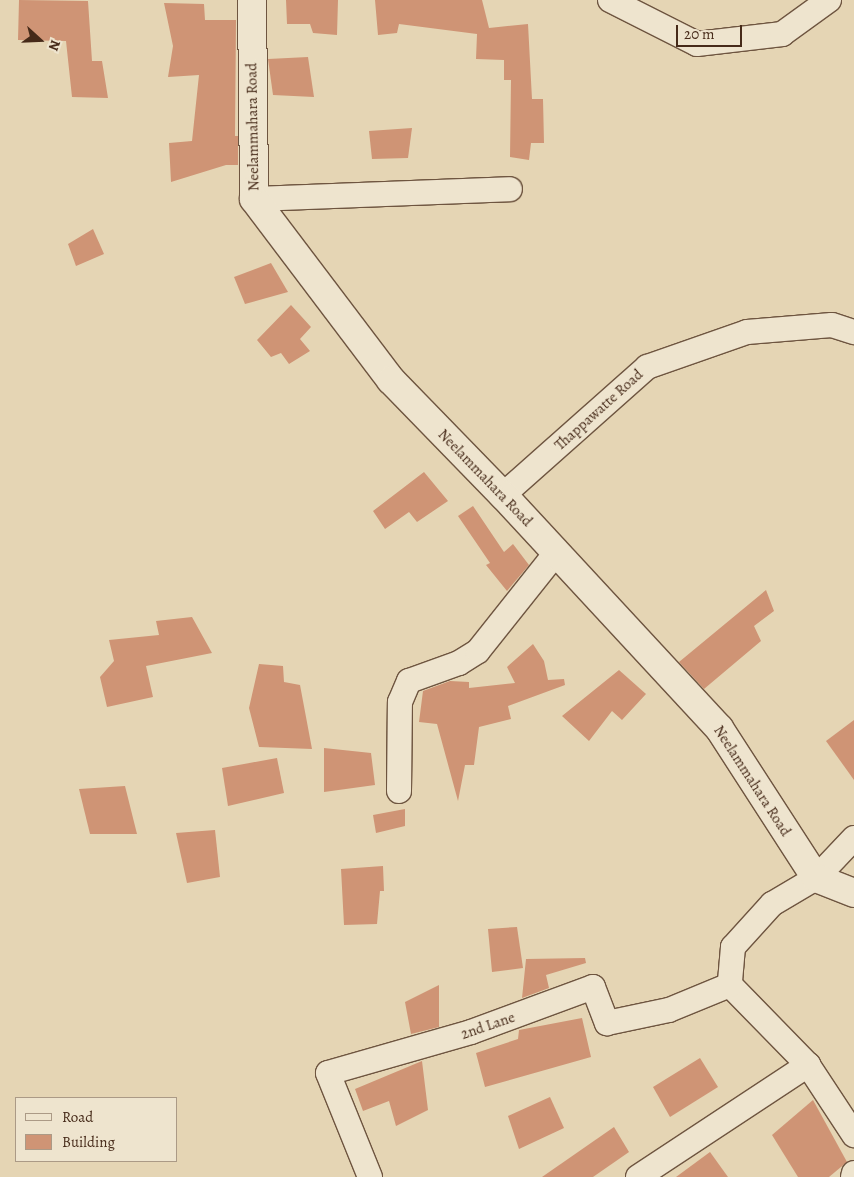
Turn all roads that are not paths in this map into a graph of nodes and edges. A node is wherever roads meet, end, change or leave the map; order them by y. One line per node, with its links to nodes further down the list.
1 (252, 0): 5 (street, Neelammahara Road)
2 (610, 0): 3 (street)
3 (829, 0)
4 (510, 189): 5 (street)
5 (254, 199): 7 (street, Neelammahara Road)
6 (854, 332): 7 (street, Thappawatte Road)
7 (504, 495): 8 (street, Neelammahara Road)
8 (556, 553): 9 (street); 11 (street, Neelammahara Road)
9 (399, 791)
10 (854, 838): 11 (street)
11 (816, 878): 12 (street); 13 (street)
12 (854, 894)
13 (730, 985): 14 (street); 17 (street, 2nd Lane)
14 (808, 1065): 15 (street); 18 (street)
15 (854, 1135)
16 (854, 1173): 19 (street)
17 (370, 1177)
18 (638, 1177)
19 (853, 1177)

